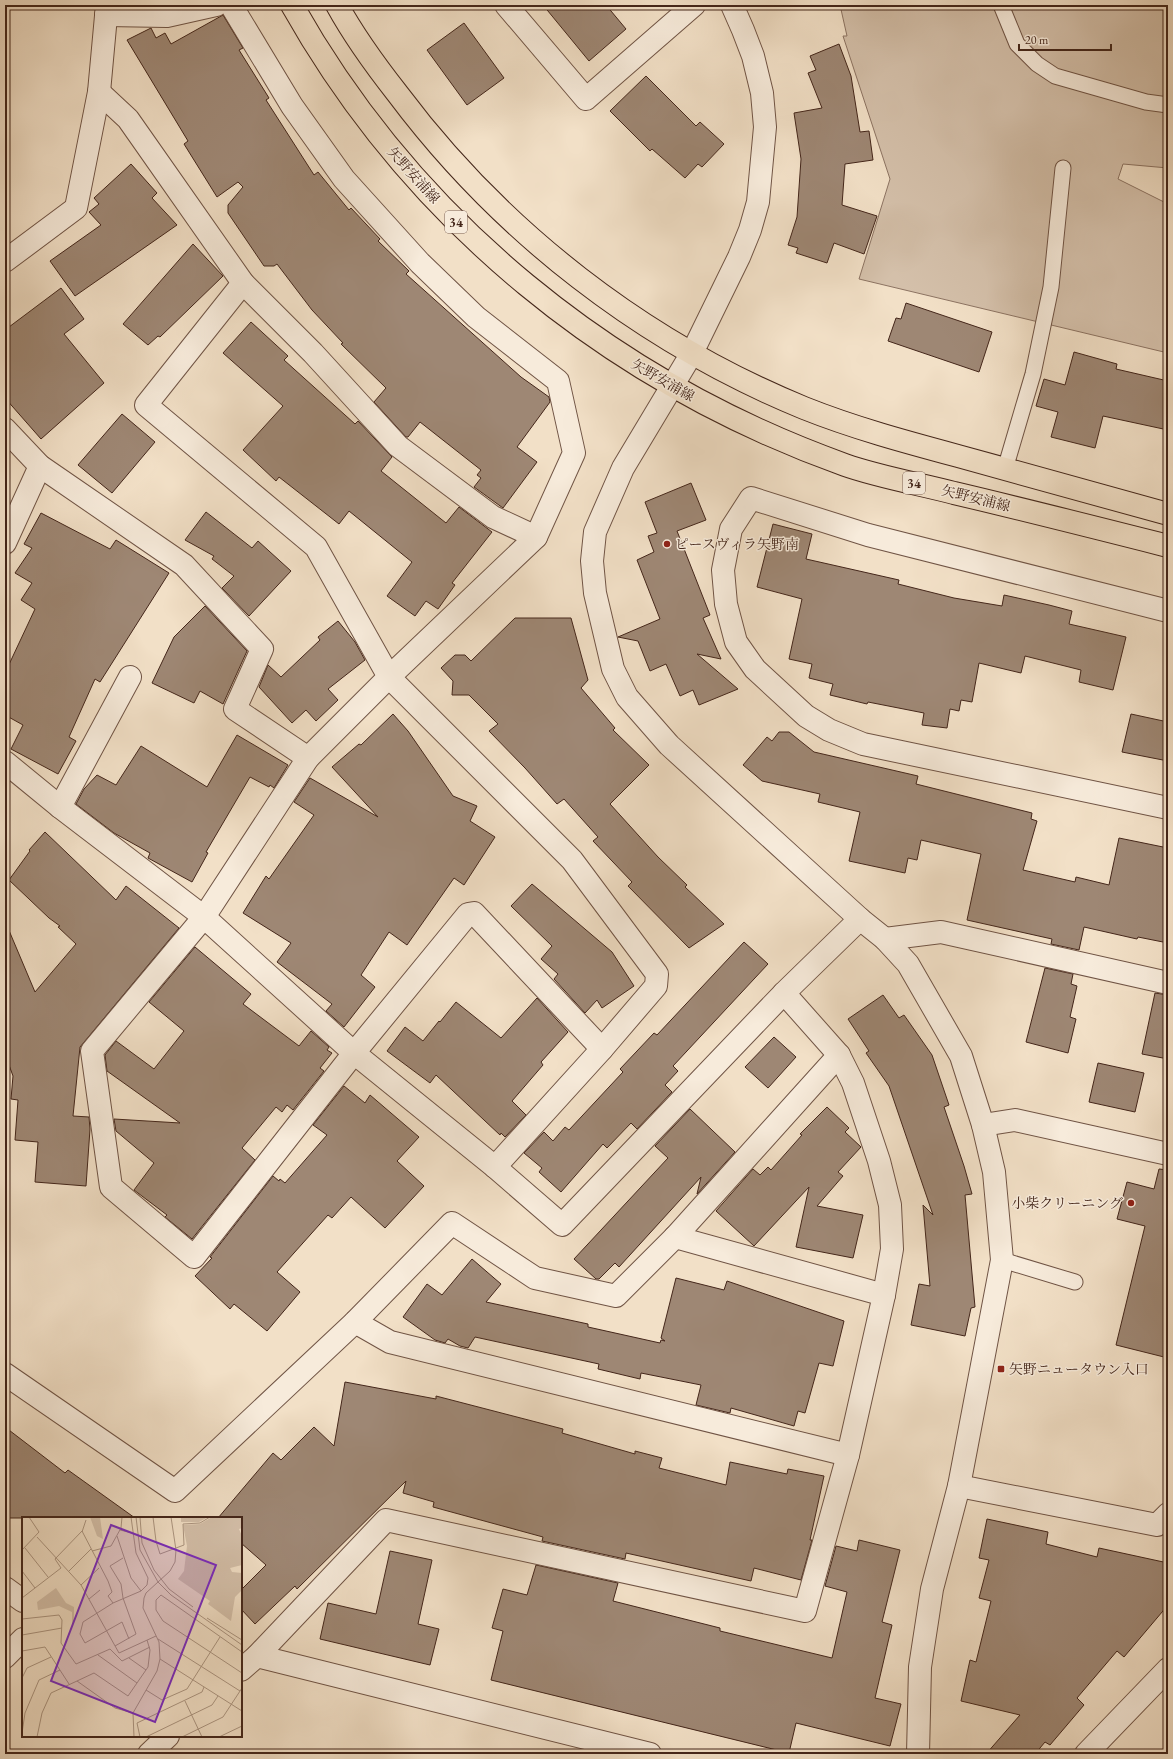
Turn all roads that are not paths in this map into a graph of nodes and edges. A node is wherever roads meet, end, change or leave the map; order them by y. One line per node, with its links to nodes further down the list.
1 (216, 5): 9 (street)
2 (231, 5): 21 (street)
3 (292, 5): 16 (main road, 矢野安浦線 / 34)
4 (337, 5): 15 (main road)
5 (506, 5): 6 (street)
6 (694, 5)
7 (732, 5): 15 (street)
8 (1001, 5): 11 (lane)
9 (107, 10): 10 (street)
10 (99, 92): 13 (street); 14 (street)
11 (1168, 105)
12 (1063, 168): 19 (lane)
13 (5, 261)
14 (243, 283): 21 (street); 26 (street)
15 (692, 353): 16 (street); 19 (main road)
16 (672, 387): 23 (main road, 矢野安浦線 / 34); 32 (street)
17 (5, 429): 18 (street)
18 (40, 466): 22 (street); 27 (street)
19 (1005, 469): 20 (main road)
20 (1168, 514)
21 (536, 537): 26 (street)
22 (5, 543)
23 (1168, 546)
24 (1168, 611): 30 (street)
25 (130, 677): 29 (street)
26 (388, 677): 27 (street); 36 (street)
27 (308, 758): 31 (street)
28 (5, 762): 29 (street)
29 (60, 807): 31 (street)
30 (1168, 808)
31 (204, 917): 37 (street); 37 (street)
32 (860, 919): 33 (street); 35 (street)
33 (885, 939): 34 (street); 39 (street)
34 (1168, 983)
35 (784, 992): 38 (street); 41 (street)
36 (602, 1049): 37 (street); 41 (street)
37 (354, 1053): 41 (street)
38 (839, 1055): 42 (street); 45 (street)
39 (983, 1125): 40 (street); 43 (street)
40 (1168, 1154)
41 (494, 1167)
42 (675, 1237): 45 (street); 46 (street)
43 (1002, 1260): 44 (lane); 49 (street)
44 (1075, 1282)
45 (884, 1295): 48 (street)
46 (355, 1322): 47 (street); 48 (street)
47 (5, 1374)
48 (848, 1454): 54 (street)
49 (959, 1486): 50 (street); 61 (street)
50 (1168, 1514)
51 (5, 1588): 52 (street)
52 (22, 1600)
53 (22, 1640): 55 (street)
54 (257, 1656): 57 (street); 60 (street)
55 (5, 1657)
56 (1168, 1668): 62 (street)
57 (242, 1669)
58 (167, 1737): 59 (street)
59 (149, 1754)
60 (650, 1754)
61 (918, 1754)
62 (1086, 1754)

